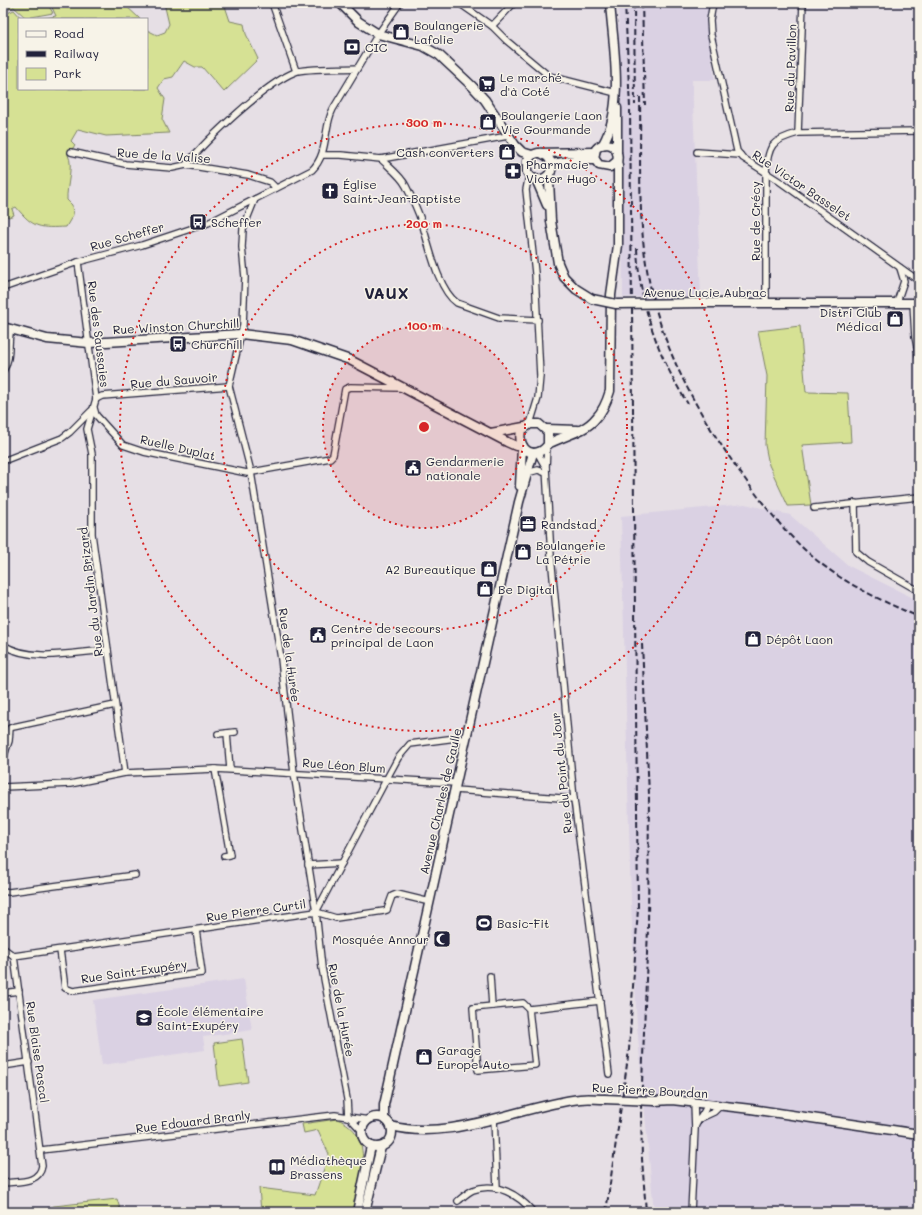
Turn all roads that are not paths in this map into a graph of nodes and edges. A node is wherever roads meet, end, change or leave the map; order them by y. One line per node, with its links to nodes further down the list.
1 (272, 3): 12 (street)
2 (340, 3): 10 (main road)
3 (400, 3): 10 (street)
4 (459, 3): 9 (street)
5 (514, 3): 9 (street)
6 (610, 3): 13 (main road)
7 (713, 3): 25 (street, Rue Victor Basselet)
8 (803, 3): 15 (street, Rue du Pavillon)
9 (492, 26): 13 (street)
10 (378, 34): 11 (street); 16 (main road)
11 (357, 68): 12 (street); 23 (street)
12 (296, 71): 30 (street)
13 (616, 94): 17 (main road); 20 (main road)
14 (919, 131): 15 (street, Rue de Crécy)
15 (798, 134): 33 (street, Rue de Crécy)
16 (508, 136): 19 (main road); 27 (street)
17 (603, 144): 20 (main road); 26 (main road)
18 (71, 152): 30 (street, Rue de la Valise)
19 (522, 152): 24 (main road); 29 (main road)
20 (617, 152): 28 (main road)
21 (697, 152): 25 (street)
22 (541, 153): 24 (main road); 26 (main road); 32 (main road)
23 (322, 155): 27 (street); 35 (street, Rue Scheffer)
24 (532, 155): 29 (main road)
25 (740, 155): 33 (street, Rue Victor Basselet)
26 (595, 156): 31 (main road); 32 (main road)
27 (381, 159): 46 (street)
28 (616, 162): 31 (main road); 36 (main road)
29 (526, 164): 34 (main road)
30 (186, 165): 35 (street, Rue de la Valise)
31 (606, 167): 36 (main road)
32 (551, 168): 34 (main road); 38 (main road, Avenue Lucie Aubrac)
33 (766, 172): 40 (street, Rue Victor Basselet); 45 (street, Rue de Crécy)
34 (533, 177): 38 (main road, Avenue Lucie Aubrac); 46 (street)
35 (276, 188): 37 (street, Rue Scheffer)
36 (617, 192): 59 (main road)
37 (255, 199): 39 (street, Rue Scheffer); 49 (street, Rue de la Hurée)
38 (551, 218): 45 (main road, Avenue Lucie Aubrac, bridge)
39 (78, 262): 42 (street, Rue Scheffer); 50 (street, Rue des Saussaies)
40 (900, 268): 41 (street, Rue Victor Basselet); 43 (street)
41 (919, 281)
42 (3, 288)
43 (897, 302): 44 (main road, Avenue Lucie Aubrac); 45 (main road, Avenue Lucie Aubrac)
44 (916, 303): 51 (street)
45 (766, 304)
46 (538, 320): 57 (street)
47 (3, 323): 48 (main road, Rue Winston Churchill)
48 (7, 328): 50 (main road, Rue Winston Churchill); 52 (street)
49 (241, 334): 50 (main road, Rue Winston Churchill); 53 (street, Rue de la Hurée); 54 (main road, Rue Winston Churchill)
50 (88, 343): 55 (street, Rue des Saussaies)
51 (919, 357)
52 (3, 371)
53 (229, 386): 55 (street, Rue du Sauvoir); 66 (street, Rue de la Hurée)
54 (404, 388): 60 (main road, Rue Winston Churchill); 66 (street, Ruelle Duplat)
55 (96, 399): 56 (street, Rue des Saussaies)
56 (94, 408): 64 (street); 66 (street, Ruelle Duplat); 74 (street, Rue du Jardin Brizard)
57 (527, 426): 58 (main road); 60 (main road); 62 (main road)
58 (546, 429): 59 (main road); 61 (main road)
59 (580, 430): 61 (main road)
60 (491, 433): 62 (main road, Rue Winston Churchill)
61 (548, 445): 63 (main road); 65 (street, Rue du Point du Jour)
62 (522, 446): 63 (main road); 69 (main road)
63 (535, 453): 65 (street); 67 (main road)
64 (3, 461)
65 (546, 471): 67 (street); 88 (street, Rue du Point du Jour)
66 (251, 472): 84 (street, Rue de la Hurée)
67 (527, 473): 69 (main road)
68 (919, 497): 70 (street)
69 (518, 502): 79 (main road, Avenue Charles de Gaulle)
70 (855, 503): 71 (street); 72 (street)
71 (814, 508)
72 (919, 591)
73 (3, 645): 74 (street)
74 (108, 650): 75 (street, Rue du Jardin Brizard)
75 (115, 705): 80 (street); 83 (street, Rue du Jardin Brizard)
76 (234, 732): 77 (street)
77 (227, 733): 78 (street); 82 (street)
78 (218, 734)
79 (466, 740): 85 (street, Rue Pierre Curtil); 86 (main road, Avenue Charles de Gaulle)
80 (3, 759)
81 (215, 769): 82 (street, Rue Léon Blum); 83 (street, Rue Léon Blum); 89 (street)
82 (230, 769): 84 (street, Rue Léon Blum)
83 (125, 773): 87 (street, Rue Léon Blum)
84 (294, 773): 85 (street, Rue Léon Blum); 91 (street, Rue de la Hurée)
85 (386, 780): 86 (street, Rue Léon Blum); 90 (street, Rue Pierre Curtil)
86 (456, 786): 88 (street, Rue Léon Blum); 94 (main road, Avenue Charles de Gaulle)
87 (3, 787)
88 (574, 799): 103 (street, Rue du Point du Jour)
89 (224, 856)
90 (342, 863): 91 (street); 95 (street, Rue Pierre Curtil)
91 (308, 865): 95 (street, Rue de la Hurée)
92 (135, 875): 93 (street)
93 (3, 891)
94 (430, 902): 95 (street); 111 (main road, Avenue Charles de Gaulle)
95 (316, 912): 96 (street, Rue Pierre Curtil); 113 (street, Rue de la Hurée)
96 (196, 930): 98 (street, Rue Pierre Curtil); 98 (street, Rue Saint-Exupéry)
97 (3, 948): 99 (street)
98 (60, 950): 99 (street, Rue Pierre Curtil)
99 (14, 956): 101 (street, Rue Blaise Pascal)
100 (490, 976): 104 (street)
101 (18, 991): 102 (street); 106 (street, Rue Blaise Pascal)
102 (3, 993)
103 (600, 1001): 105 (street); 108 (street, Rue du Point du Jour)
104 (492, 1006): 105 (street); 105 (street)
105 (530, 1009)
106 (29, 1062): 107 (street); 126 (street, Rue Blaise Pascal)
107 (3, 1066)
108 (609, 1074)
109 (694, 1103): 110 (main road, Rue Pierre Bourdan); 114 (main road, Rue Pierre Bourdan, bridge); 119 (street)
110 (707, 1104): 112 (main road, Rue Pierre Bourdan); 117 (street)
111 (384, 1105): 115 (main road, Avenue Charles de Gaulle); 116 (main road, Avenue Charles de Gaulle)
112 (720, 1106): 117 (street); 122 (main road, Rue Pierre Bourdan)
113 (348, 1117): 115 (street, Rue Edouard Branly); 121 (street); 126 (street, Rue Edouard Branly)
114 (494, 1118): 120 (main road, Rue Pierre Bourdan); 128 (street)
115 (372, 1119): 116 (main road); 121 (main road)
116 (384, 1119): 118 (main road)
117 (698, 1119): 119 (street)
118 (391, 1126): 120 (main road, Rue Pierre Bourdan); 123 (main road)
119 (695, 1129): 133 (street)
120 (406, 1130): 123 (main road, Rue Pierre Bourdan)
121 (362, 1131): 124 (main road)
122 (919, 1134)
123 (391, 1137): 125 (main road)
124 (371, 1146): 125 (main road); 130 (main road)
125 (381, 1147): 131 (main road)
126 (41, 1150): 127 (street, Rue Blaise Pascal)
127 (3, 1183)
128 (496, 1188): 129 (street); 132 (street)
129 (458, 1201)
130 (357, 1212)
131 (365, 1212)
132 (533, 1212)
133 (692, 1212)

